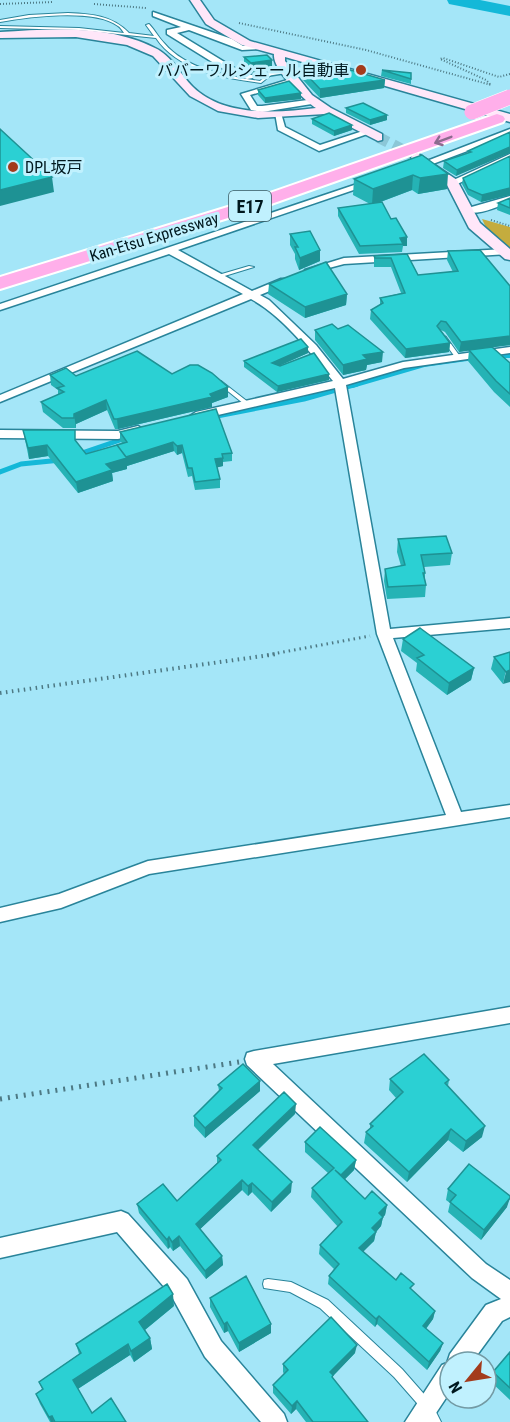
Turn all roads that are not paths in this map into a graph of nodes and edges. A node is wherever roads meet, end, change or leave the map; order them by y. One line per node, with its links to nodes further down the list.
1 (195, 0): 10 (street)
2 (156, 14): 6 (street)
3 (0, 21): 7 (lane)
4 (148, 25): 9 (lane)
5 (0, 27): 7 (lane)
6 (189, 28): 10 (street); 12 (street)
7 (128, 33): 9 (lane)
8 (0, 35): 17 (street)
9 (157, 37): 12 (lane)
10 (258, 47): 11 (street)
11 (280, 54): 13 (street); 18 (street)
12 (269, 75): 13 (street)
13 (291, 76): 15 (street); 15 (street)
14 (510, 97): 28 (highway, Kan-Etsu Expressway / E17, bridge)
15 (315, 101): 16 (street)
16 (327, 110): 17 (street); 19 (street)
17 (278, 115): 19 (street)
18 (507, 121): 21 (street); 24 (highway, Kan-Etsu Expressway / E17, one-way to 24)
19 (374, 135)
20 (510, 157): 22 (street)
21 (422, 160): 22 (street); 26 (street)
22 (452, 183): 25 (street)
23 (510, 199): 25 (street)
24 (255, 205): 31 (highway, Kan-Etsu Expressway / E17); 33 (highway)
25 (466, 210): 27 (street)
26 (170, 250): 30 (street); 34 (street)
27 (507, 254): 32 (street)
28 (22, 258)
29 (251, 267): 30 (lane)
30 (218, 276): 32 (street)
31 (0, 283)
32 (252, 294): 39 (street); 40 (street)
33 (0, 296)
34 (0, 307)
35 (441, 334): 37 (lane)
36 (510, 350): 37 (street)
37 (458, 356): 39 (street)
38 (213, 379): 41 (lane)
39 (340, 386): 41 (street); 46 (street)
40 (0, 399)
41 (246, 404): 42 (street)
42 (183, 419)
43 (149, 428): 44 (street)
44 (0, 434)
45 (510, 623): 46 (street)
46 (384, 634): 48 (street)
47 (510, 811): 48 (street)
48 (456, 819): 49 (street)
49 (0, 915)
50 (510, 1015): 53 (street)
51 (0, 1248): 58 (street)
52 (268, 1284): 57 (lane)
53 (510, 1293)
54 (510, 1306): 55 (street)
55 (467, 1350)
56 (438, 1394): 57 (street)
57 (426, 1416)
58 (276, 1422)

